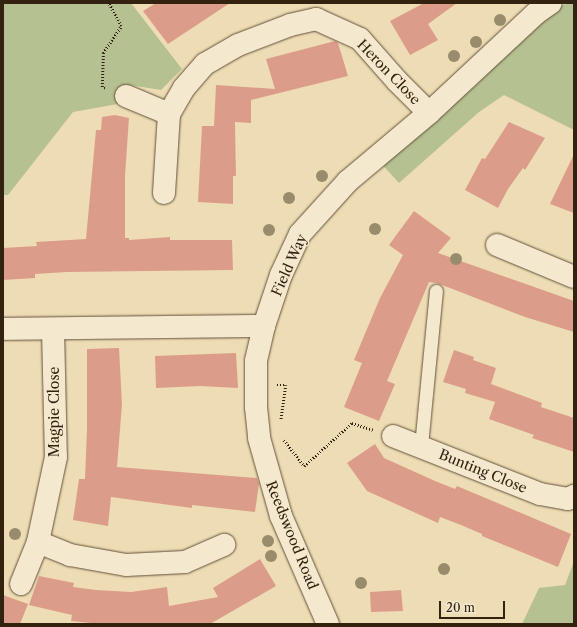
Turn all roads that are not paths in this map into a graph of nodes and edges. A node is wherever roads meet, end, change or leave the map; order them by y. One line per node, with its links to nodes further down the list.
1 (537, 7): 3 (street, Field Way)
2 (126, 96): 4 (street)
3 (429, 113): 4 (street, Heron Close); 9 (street, Field Way)
4 (169, 114): 5 (street, Heron Close)
5 (164, 193)
6 (497, 245): 7 (street)
7 (574, 277)
8 (436, 291): 13 (lane)
9 (264, 326): 11 (street); 18 (street, Reedswood Road)
10 (3, 329): 11 (street)
11 (53, 330): 15 (street, Magpie Close)
12 (393, 436): 13 (street, Bunting Close)
13 (421, 446): 14 (street, Bunting Close)
14 (574, 496)
15 (38, 542): 16 (street); 17 (street, Magpie Close)
16 (224, 545)
17 (21, 584)
18 (328, 624)

